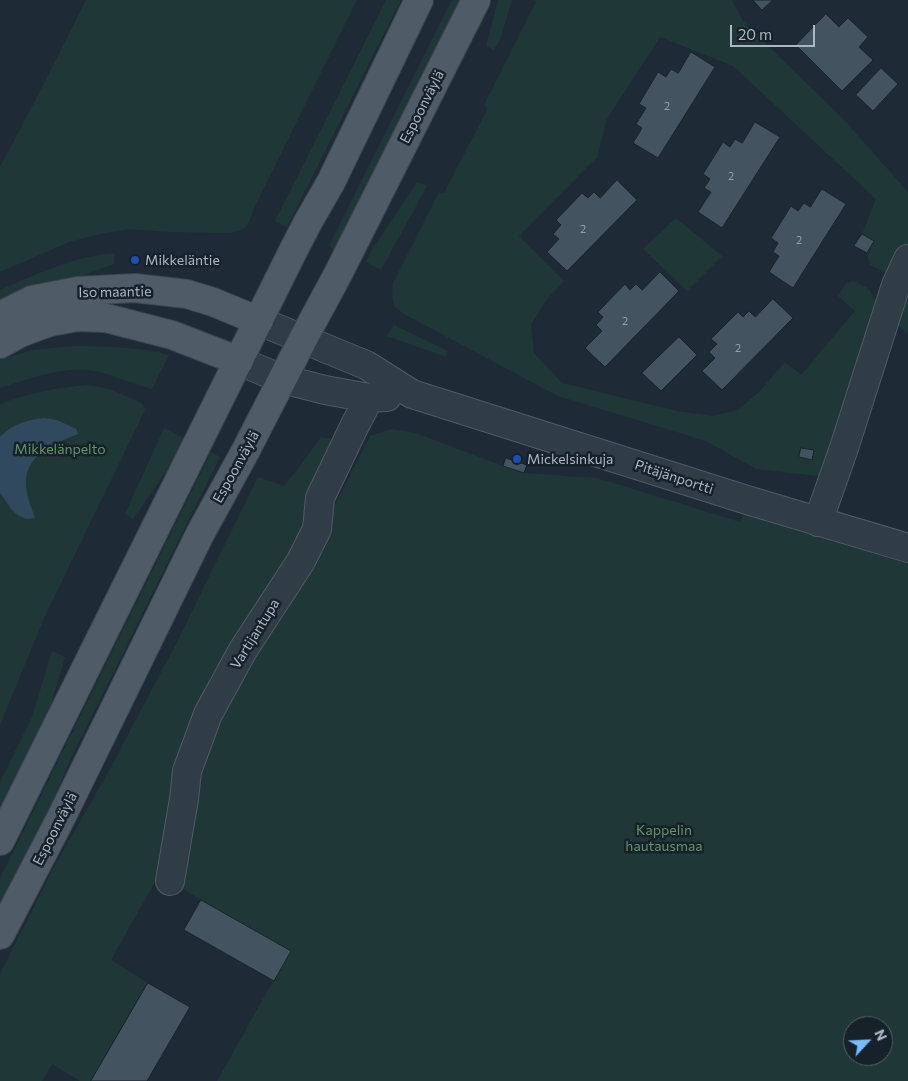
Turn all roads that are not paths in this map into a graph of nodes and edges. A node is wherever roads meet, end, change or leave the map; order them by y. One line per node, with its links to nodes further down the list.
1 (419, 0): 5 (main road)
2 (476, 0): 6 (main road, Espoonväylä)
3 (908, 259): 12 (street)
4 (0, 316): 5 (main road, Iso maantie)
5 (259, 321): 6 (street, Pitäjänportti); 8 (main road)
6 (303, 339): 9 (main road, Espoonväylä); 10 (street, Pitäjänportti)
7 (0, 344): 8 (main road, Iso maantie)
8 (239, 361): 9 (street, Pitäjänportti); 14 (main road)
9 (282, 379): 11 (street, Pitäjänportti); 16 (main road, Espoonväylä)
10 (412, 394): 11 (street, Pitäjänportti); 12 (street, Pitäjänportti)
11 (369, 398): 15 (street, Vartijantupa)
12 (818, 522): 13 (street, Pitäjänportti)
13 (908, 548)
14 (0, 840)
15 (170, 881)
16 (0, 935)

